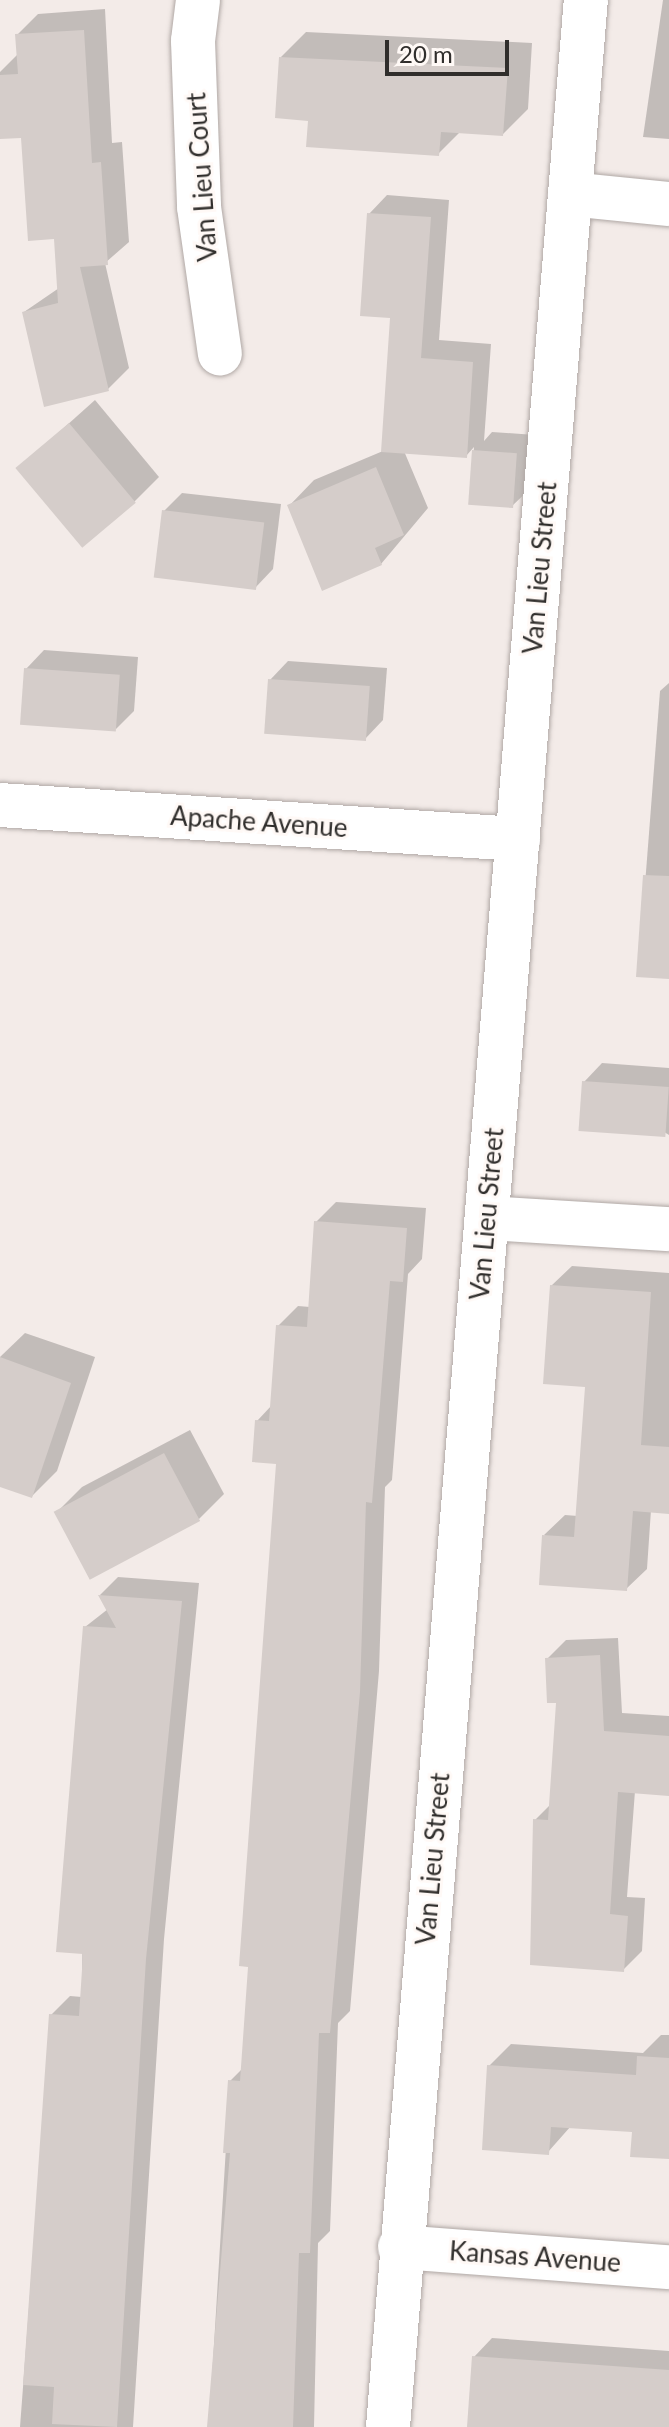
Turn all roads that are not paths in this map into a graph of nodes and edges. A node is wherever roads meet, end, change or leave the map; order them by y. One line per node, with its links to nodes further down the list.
1 (198, 0): 5 (street, Van Lieu Court)
2 (586, 0): 3 (street, Van Lieu Street)
3 (570, 194): 4 (street); 7 (street, Van Lieu Street)
4 (669, 204)
5 (220, 354)
6 (0, 805): 7 (street, Apache Avenue)
7 (518, 839): 8 (street, Van Lieu Street)
8 (487, 1218): 9 (street); 10 (street, Van Lieu Street)
9 (669, 1229)
10 (400, 2247): 11 (street, Kansas Avenue); 12 (street, Van Lieu Street)
11 (669, 2267)
12 (388, 2427)

